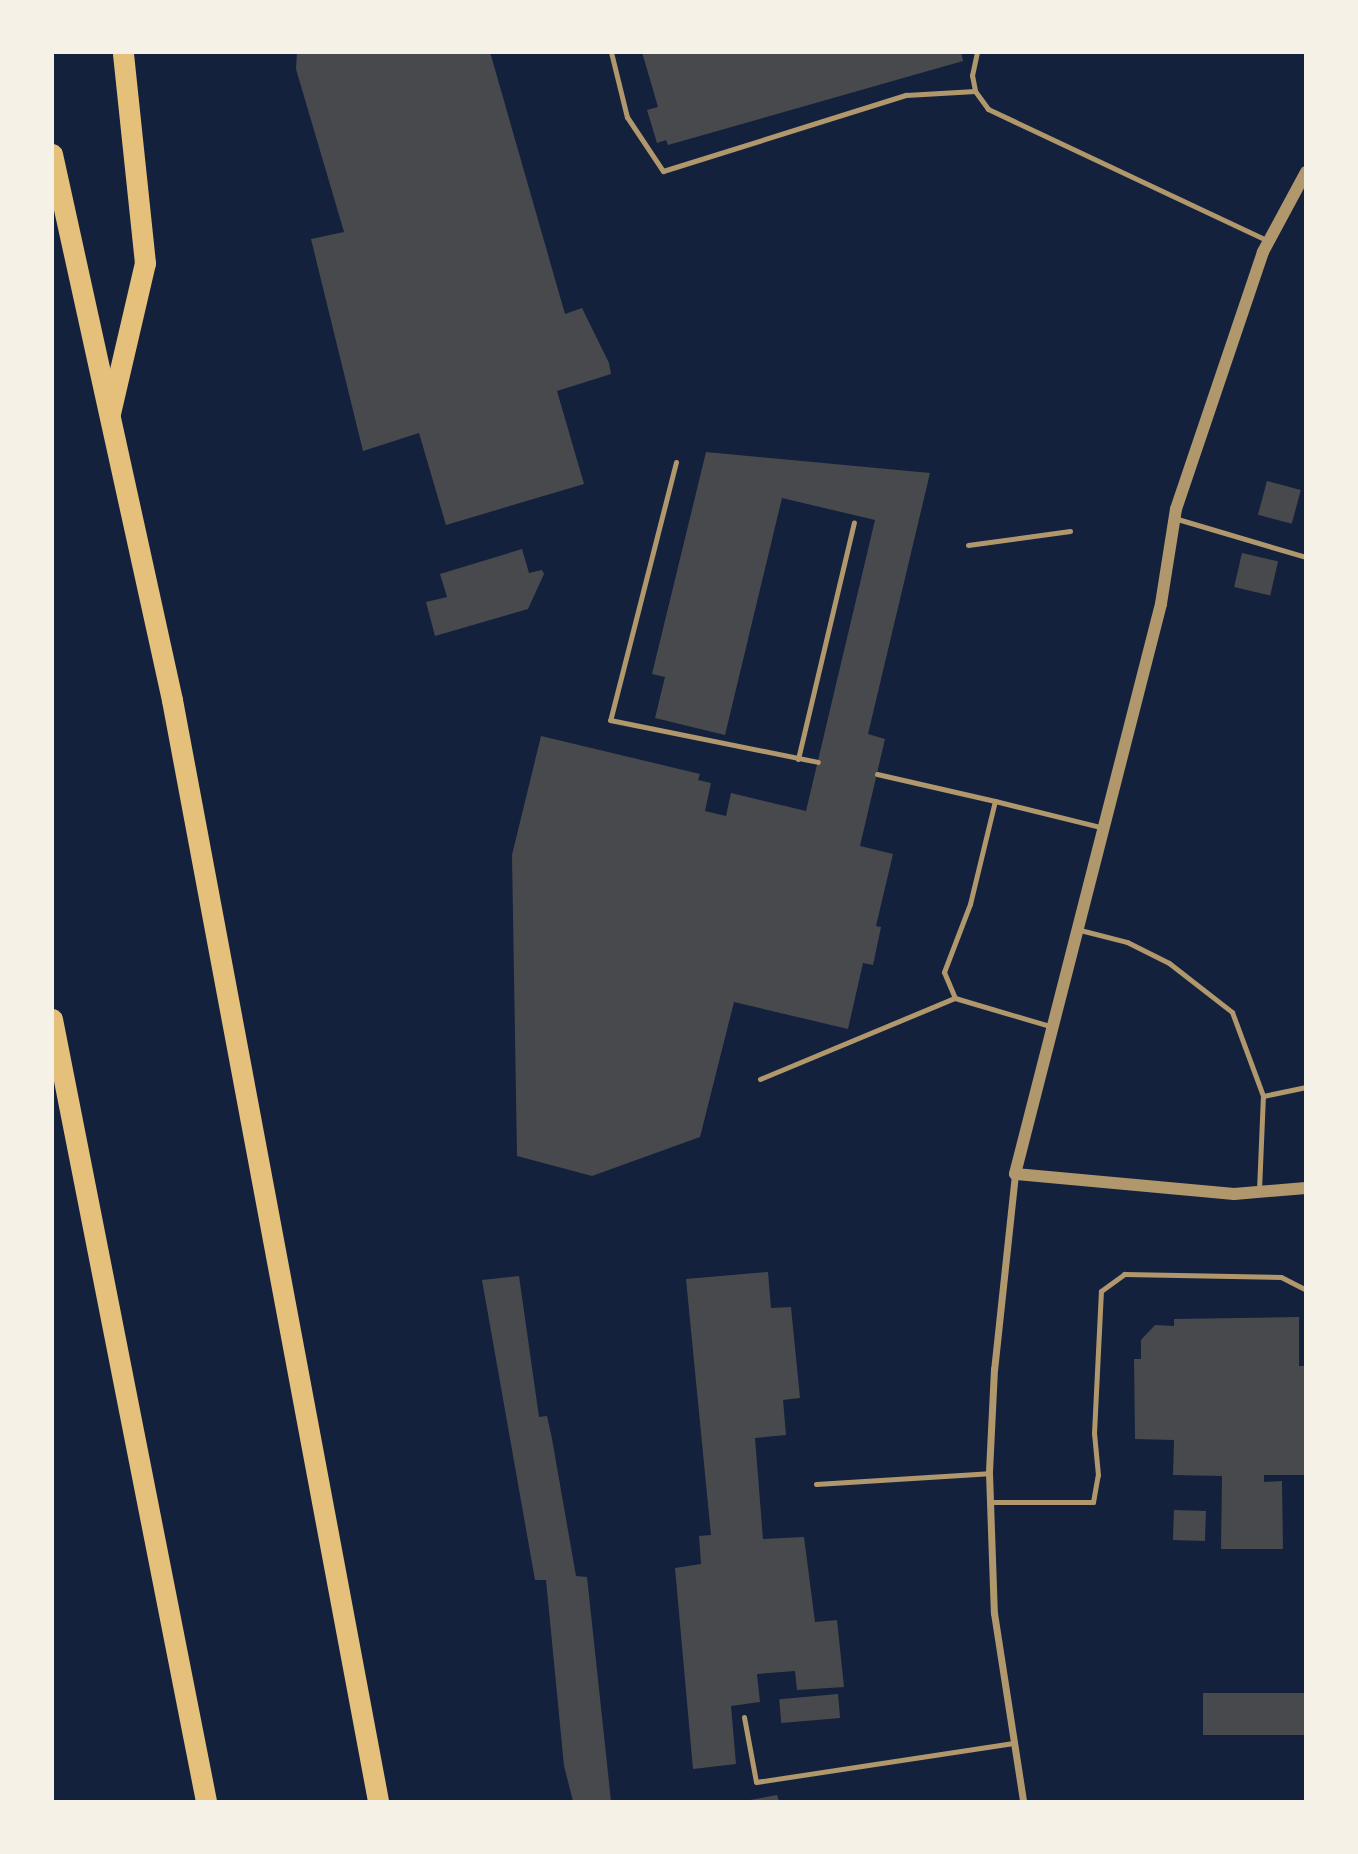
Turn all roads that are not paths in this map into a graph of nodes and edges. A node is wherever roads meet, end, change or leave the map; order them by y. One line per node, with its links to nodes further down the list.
1 (122, 52): 8 (highway)
2 (611, 52): 4 (lane)
3 (977, 52): 4 (lane)
4 (975, 91): 7 (lane)
5 (52, 153): 8 (highway)
6 (1306, 172): 7 (street)
7 (1269, 242): 10 (street)
8 (109, 419): 39 (highway)
9 (676, 462): 17 (lane)
10 (1174, 518): 14 (lane); 21 (street)
11 (854, 523): 17 (lane)
12 (1070, 531): 13 (lane)
13 (968, 545)
14 (1306, 557)
15 (1306, 608): 16 (lane)
16 (1306, 636)
17 (798, 759): 18 (lane)
18 (818, 762)
19 (877, 774): 20 (lane)
20 (995, 802): 21 (lane); 23 (lane)
21 (1104, 828): 22 (street)
22 (1078, 929): 25 (street); 28 (lane)
23 (955, 998): 25 (lane); 26 (lane)
24 (52, 1019): 38 (highway)
25 (1053, 1027): 29 (street)
26 (760, 1079)
27 (1306, 1087): 28 (lane)
28 (1263, 1096): 31 (lane)
29 (1015, 1174): 31 (street); 33 (street)
30 (1306, 1188): 31 (street)
31 (1259, 1192)
32 (1306, 1290): 35 (lane)
33 (989, 1473): 34 (lane); 35 (street)
34 (816, 1483)
35 (990, 1502): 37 (street)
36 (744, 1717): 37 (lane)
37 (1015, 1743): 40 (street)
38 (206, 1801)
39 (378, 1801)
40 (1023, 1801)

